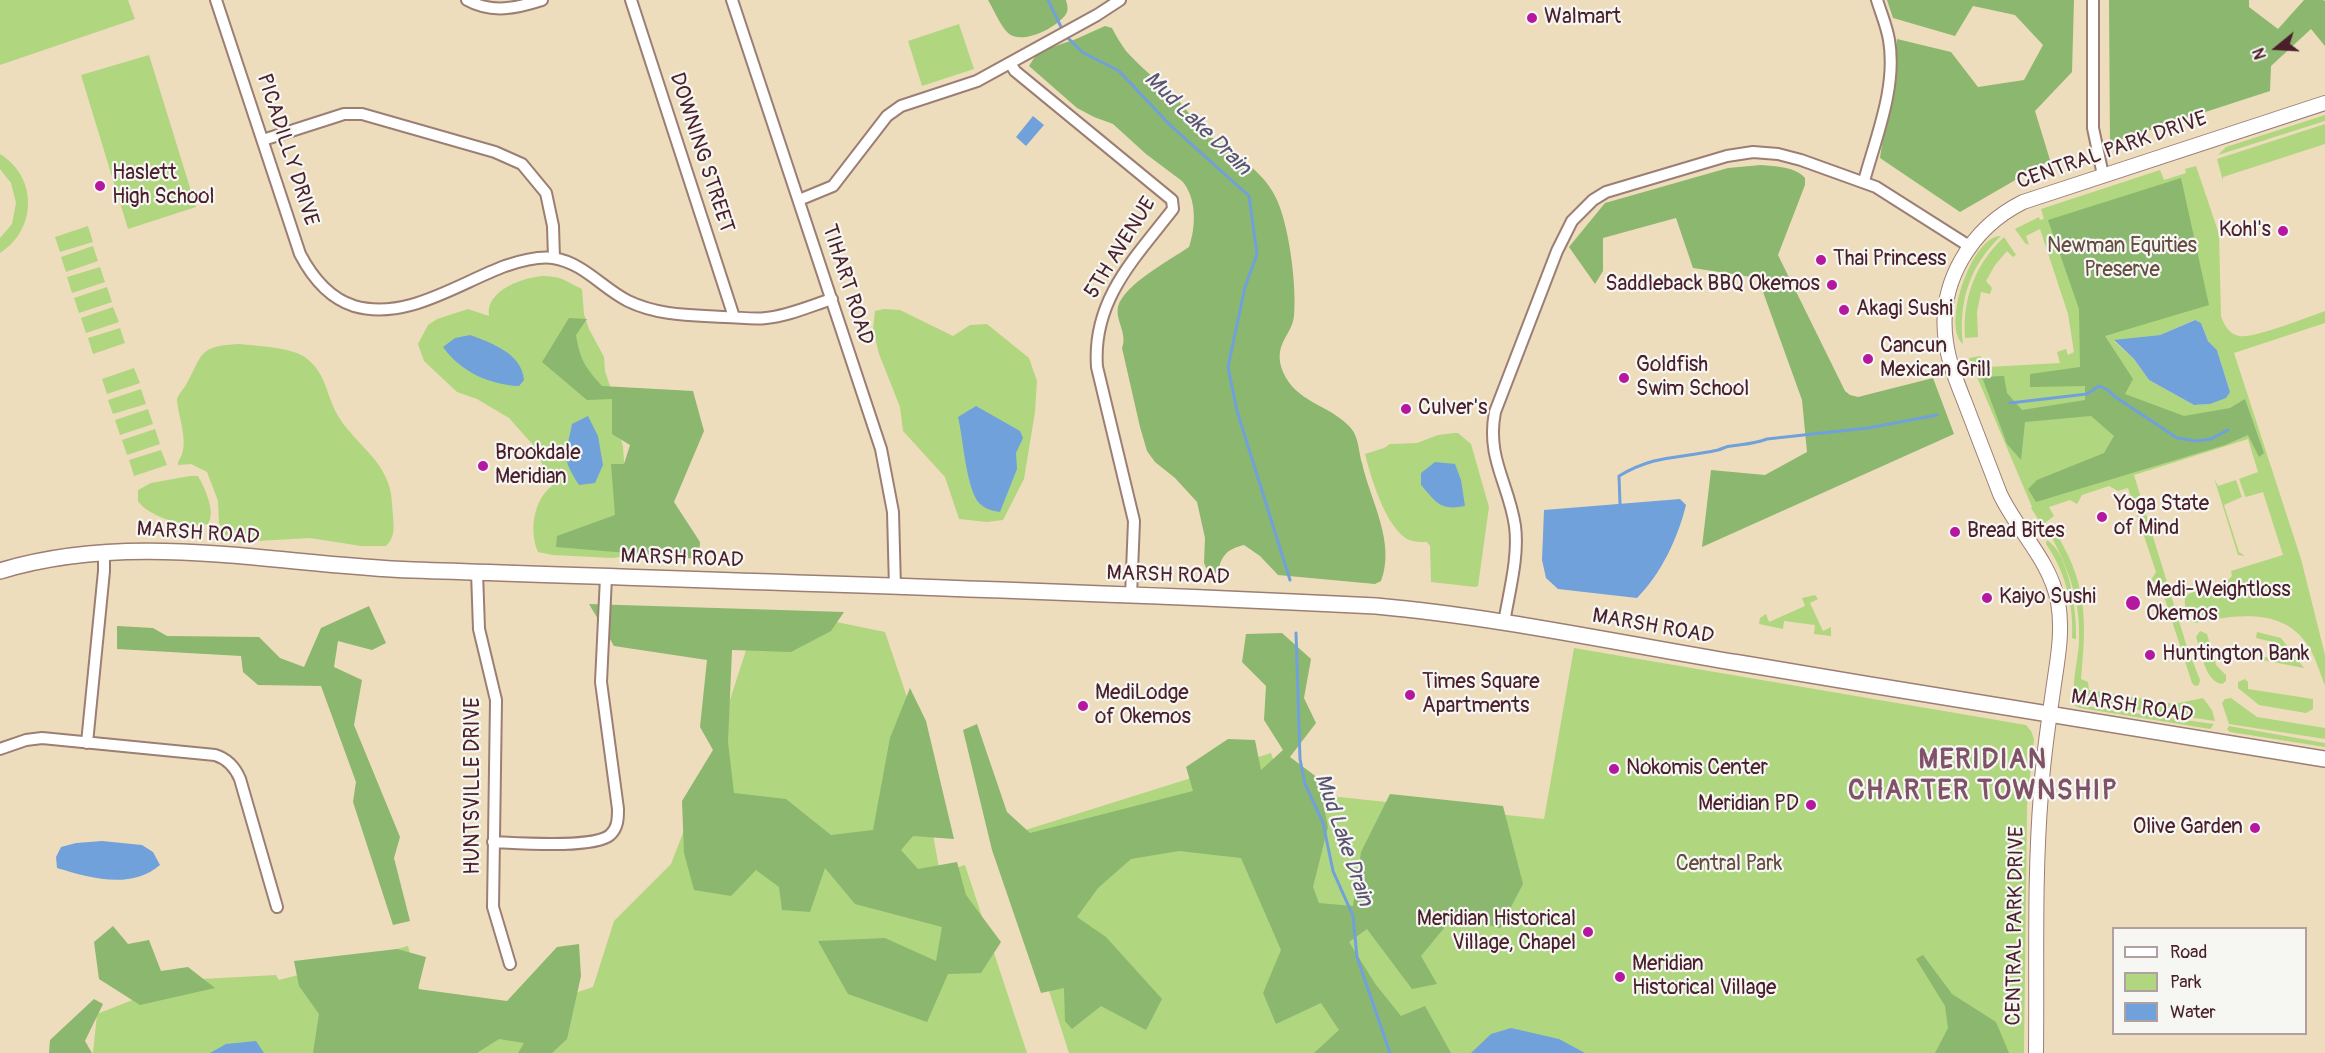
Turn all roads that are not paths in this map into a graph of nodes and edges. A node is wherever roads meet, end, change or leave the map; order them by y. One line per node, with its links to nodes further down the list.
1 (216, 0): 11 (street, PICADILLY DRIVE)
2 (468, 0): 3 (street)
3 (542, 0)
4 (631, 0): 18 (street, DOWNING STREET)
5 (732, 0): 14 (street, TIHART ROAD)
6 (1120, 0): 9 (street)
7 (1877, 0): 13 (street)
8 (2093, 0): 12 (street)
9 (1010, 63): 14 (street); 24 (street, 5TH AVENUE)
10 (2325, 104): 12 (street, CENTRAL PARK DRIVE)
11 (263, 140): 16 (street); 16 (street, PICADILLY DRIVE)
12 (2103, 175): 15 (street, CENTRAL PARK DRIVE)
13 (1864, 181): 15 (street); 25 (street)
14 (799, 200): 17 (street, TIHART ROAD)
15 (1970, 246): 26 (street, CENTRAL PARK DRIVE)
16 (554, 258): 18 (street)
17 (832, 299): 18 (street); 23 (street, TIHART ROAD)
18 (734, 317)
19 (104, 551): 20 (main road, MARSH ROAD); 21 (main road, MARSH ROAD); 27 (street)
20 (0, 571)
21 (477, 572): 22 (main road, MARSH ROAD); 30 (street, HUNTSVILLE DRIVE)
22 (606, 577): 23 (main road, MARSH ROAD); 30 (street)
23 (895, 588): 24 (main road, MARSH ROAD)
24 (1131, 596): 25 (main road, MARSH ROAD)
25 (1504, 623): 26 (main road, MARSH ROAD)
26 (2049, 715): 29 (main road, MARSH ROAD); 33 (street, CENTRAL PARK DRIVE)
27 (87, 743): 28 (street); 31 (street)
28 (0, 749)
29 (2325, 759)
30 (493, 842): 32 (street, HUNTSVILLE DRIVE)
31 (277, 907)
32 (510, 964)
33 (2036, 1053)

